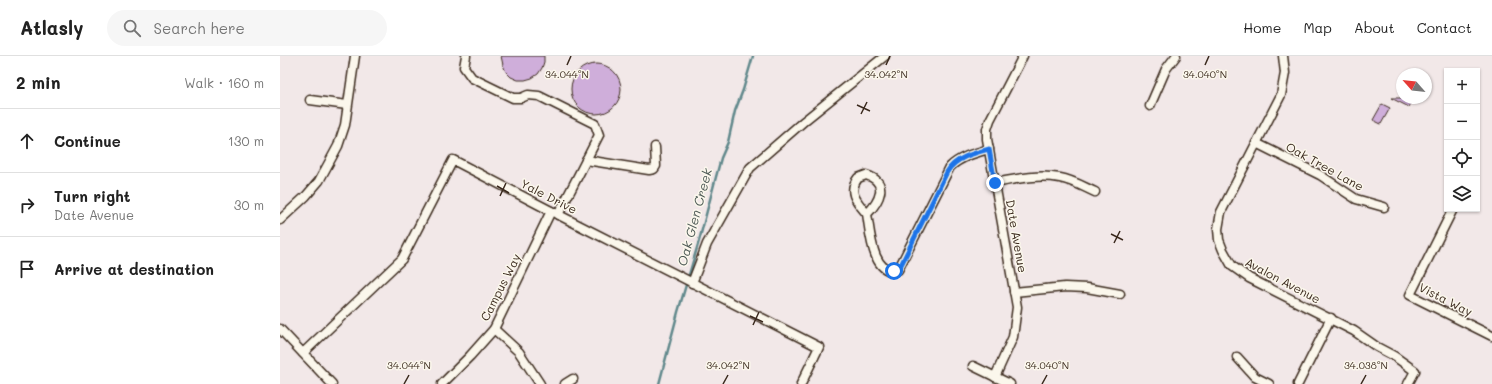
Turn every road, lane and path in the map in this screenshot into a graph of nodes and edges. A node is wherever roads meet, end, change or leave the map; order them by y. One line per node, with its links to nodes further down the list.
1 (355, 56): 8 (street)
2 (466, 56): 13 (street, Campus Way)
3 (885, 56): 21 (street)
4 (1023, 56): 12 (street, Date Avenue)
5 (1176, 56): 9 (street)
6 (1283, 56): 10 (street, Avalon Avenue)
7 (310, 100): 8 (street)
8 (347, 105): 20 (street)
9 (1150, 106)
10 (1256, 143): 16 (street, Oak Tree Lane); 24 (street, Avalon Avenue)
11 (655, 147): 13 (street)
12 (989, 149): 14 (street, Date Avenue); 19 (street)
13 (586, 160): 18 (street, Campus Way)
14 (995, 183): 15 (street); 22 (street, Date Avenue)
15 (1095, 192)
16 (1384, 207)
17 (1452, 212): 27 (street, Vista Way)
18 (554, 213): 21 (street, Yale Drive); 25 (street, Campus Way); 28 (street, Yale Drive)
19 (867, 214): 19 (street)
20 (280, 220)
21 (692, 283): 37 (street, Yale Drive)
22 (1014, 292): 23 (street); 31 (street, Date Avenue)
23 (1120, 294)
24 (1331, 318): 40 (street); 41 (street, Avalon Avenue)
25 (494, 328): 34 (street, Campus Way); 35 (street)
26 (280, 329): 28 (street)
27 (1492, 336)
28 (303, 353): 33 (street)
29 (1237, 357): 39 (street)
30 (973, 366): 31 (street)
31 (995, 377): 38 (street)
32 (573, 379): 36 (street)
33 (332, 384)
34 (442, 384)
35 (540, 384)
36 (565, 384)
37 (800, 384)
38 (1008, 384)
39 (1269, 384)
40 (1298, 384)
41 (1408, 384)

